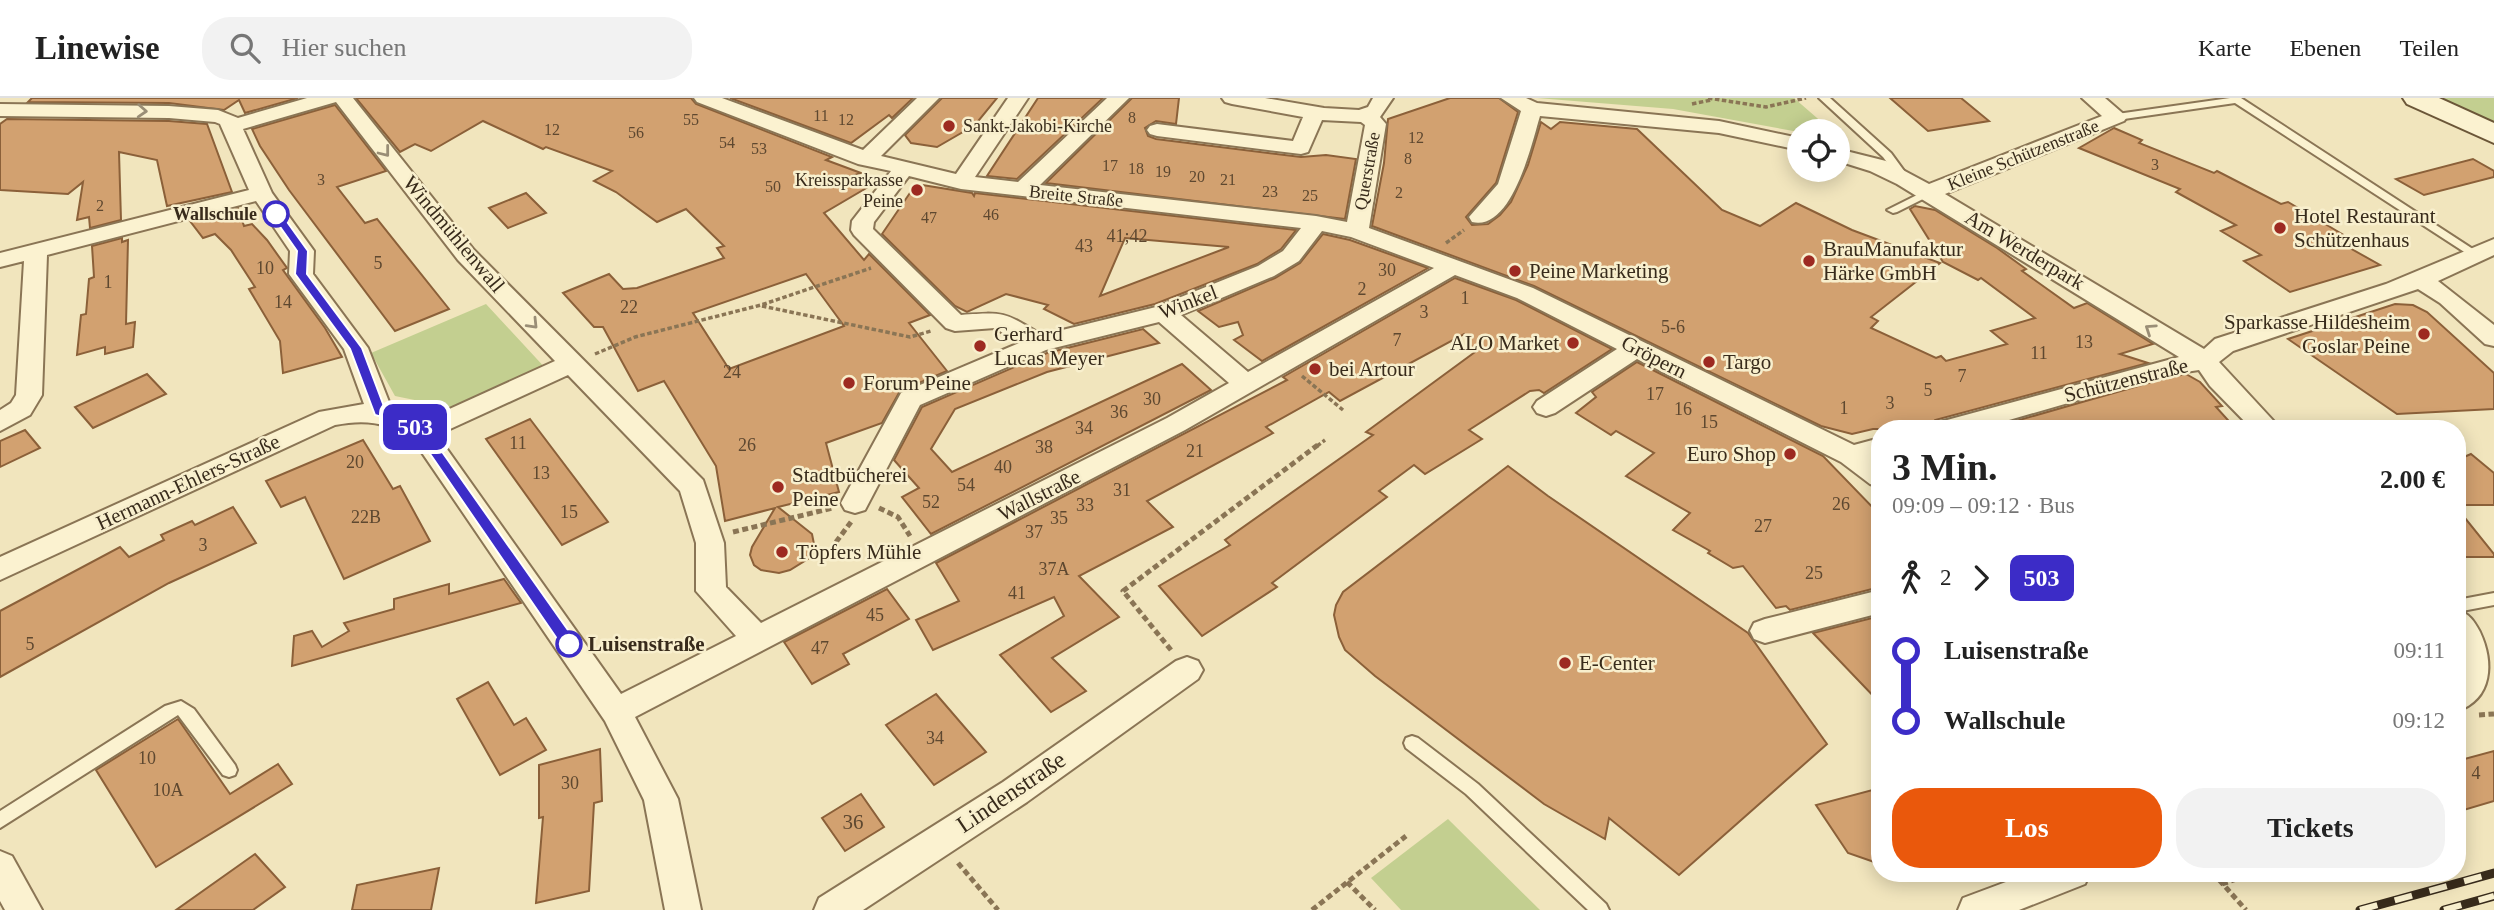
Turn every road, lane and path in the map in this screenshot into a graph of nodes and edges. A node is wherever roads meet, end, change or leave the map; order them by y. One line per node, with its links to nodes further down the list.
1 (329, 98): 21 (street)
2 (343, 98): 52 (street, Windmühlenwall, one-way to 52)
3 (929, 98): 26 (street)
4 (1018, 98): 29 (street)
5 (1119, 98): 30 (street)
6 (1232, 98): 18 (street)
7 (1383, 98): 19 (street)
8 (1511, 98): 16 (street)
9 (1708, 98): 10 (path)
10 (1806, 98)
11 (1824, 98): 28 (lane)
12 (2092, 98): 20 (street)
13 (2417, 98): 23 (street)
14 (710, 99): 26 (street, Breite Straße)
15 (2203, 101): 20 (lane); 38 (lane)
16 (1532, 109): 24 (street); 34 (street)
17 (0, 110): 21 (street, one-way to 21)
18 (1315, 111): 19 (street); 22 (street)
19 (1367, 116): 36 (street, Querstraße)
20 (2117, 117): 31 (street, Kleine Schützenstraße)
21 (232, 126): 32 (street)
22 (1157, 130)
23 (2494, 134)
24 (1787, 141)
25 (1850, 158): 28 (street, Am Werderpark)
26 (866, 159): 27 (street, Breite Straße)
27 (903, 170): 29 (street, Breite Straße); 41 (street)
28 (1905, 179): 31 (street, Am Werderpark)
29 (961, 182): 30 (street, Breite Straße)
30 (1022, 190): 35 (street, Breite Straße)
31 (1929, 192): 33 (lane); 50 (street, Am Werderpark, one-way to 31)
32 (261, 193): 37 (street); 56 (street)
33 (1893, 210)
34 (1480, 217): 39 (path)
35 (1316, 223): 36 (street, Breite Straße); 45 (street, Winkel)
36 (1357, 231): 39 (street, Breite Straße)
37 (36, 251): 40 (street); 59 (street)
38 (2485, 251): 43 (street, Schützenstraße)
39 (1428, 257): 42 (street, Breite Straße)
40 (0, 260)
41 (891, 261): 44 (path); 46 (street)
42 (1454, 266): 49 (street, Gröpern); 51 (street, Wallstraße)
43 (2422, 281): 47 (street); 50 (street, Schützenstraße)
44 (761, 306): 46 (path); 52 (path)
45 (1164, 313): 48 (street, Winkel); 53 (street)
46 (955, 323): 48 (street)
47 (2494, 338)
48 (1038, 344): 65 (street, Winkel)
49 (1635, 348): 54 (street); 63 (street, Gröpern)
50 (2205, 361): 57 (street, Schützenstraße); 58 (street, Am Werderpark)
51 (1285, 362): 53 (street, Wallstraße); 55 (path)
52 (572, 363): 60 (street); 74 (street, Windmühlenwall)
53 (1245, 383): 74 (street, Wallstraße)
54 (1546, 407)
55 (1343, 410)
56 (380, 412): 60 (street); 69 (street, Hermann-Ehlers-Straße)
57 (1977, 420)
58 (2259, 420)
59 (0, 422)
60 (421, 432): 78 (street)
61 (1325, 440): 76 (path)
62 (1871, 449): 63 (street)
63 (1851, 455): 64 (street, Gröpern)
64 (1871, 470)
65 (863, 508): 66 (path); 67 (path); 68 (path)
66 (898, 517)
67 (737, 530)
68 (835, 542)
69 (0, 569)
70 (2494, 598): 72 (lane)
71 (1871, 603): 73 (street)
72 (2466, 604)
73 (1765, 631)
74 (757, 638): 78 (street, Wallstraße)
75 (2466, 645): 77 (street)
76 (1187, 670): 83 (street, Lindenstraße)
77 (2476, 671)
78 (616, 712): 90 (street)
79 (1412, 743): 95 (lane)
80 (229, 770): 81 (lane)
81 (0, 820)
82 (1406, 836): 85 (path)
83 (939, 841): 91 (street, Lindenstraße); 92 (path)
84 (0, 867): 89 (street)
85 (1347, 882): 93 (path); 94 (path)
86 (2049, 882): 96 (street)
87 (2228, 882): 88 (path)
88 (2222, 884): 97 (path)
89 (24, 910)
90 (684, 910)
91 (832, 910)
92 (998, 910)
93 (1312, 910)
94 (1374, 910)
95 (1600, 910)
96 (1976, 910)
97 (2246, 910)

